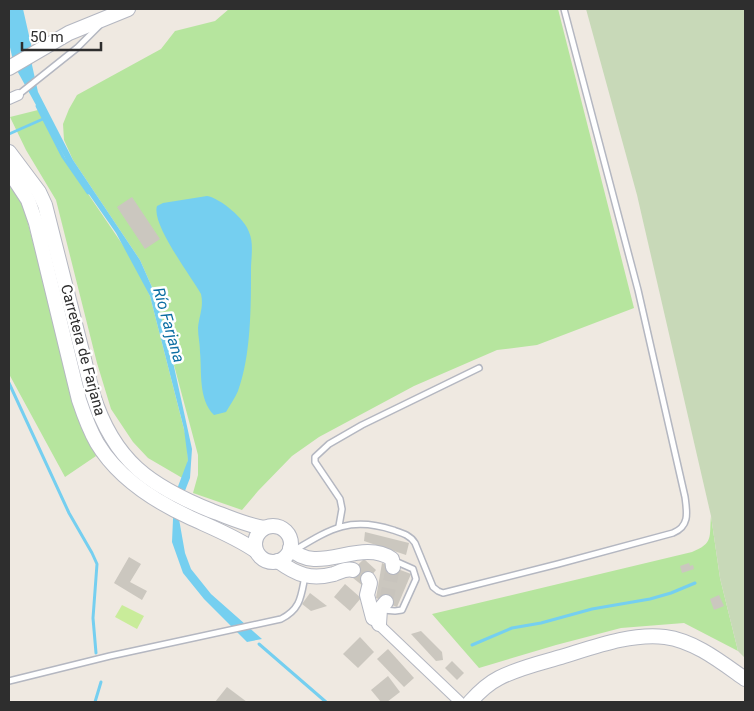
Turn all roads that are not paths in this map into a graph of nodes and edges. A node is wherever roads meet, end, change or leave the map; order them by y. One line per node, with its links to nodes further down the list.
1 (128, 9): 3 (main road)
2 (564, 9): 9 (lane)
3 (106, 13): 4 (main road); 5 (lane)
4 (9, 68)
5 (16, 95)
6 (9, 152): 7 (main road, Carretera de Farjana)
7 (16, 174): 10 (main road, Carretera de Farjana); 12 (main road, Carretera de Farjana)
8 (479, 368): 9 (lane)
9 (339, 526): 11 (lane)
10 (264, 528): 11 (main road, Carretera de Farjana); 12 (main road)
11 (292, 549): 13 (main road); 14 (main road)
12 (256, 550): 14 (main road, Carretera de Farjana)
13 (350, 553): 15 (main road); 16 (main road)
14 (278, 561): 16 (main road, Carretera de Farjana)
15 (392, 563): 18 (lane)
16 (305, 576): 20 (lane)
17 (368, 579): 18 (main road)
18 (380, 614): 21 (street)
19 (745, 679): 22 (main road)
20 (9, 681)
21 (460, 702)
22 (470, 702)

